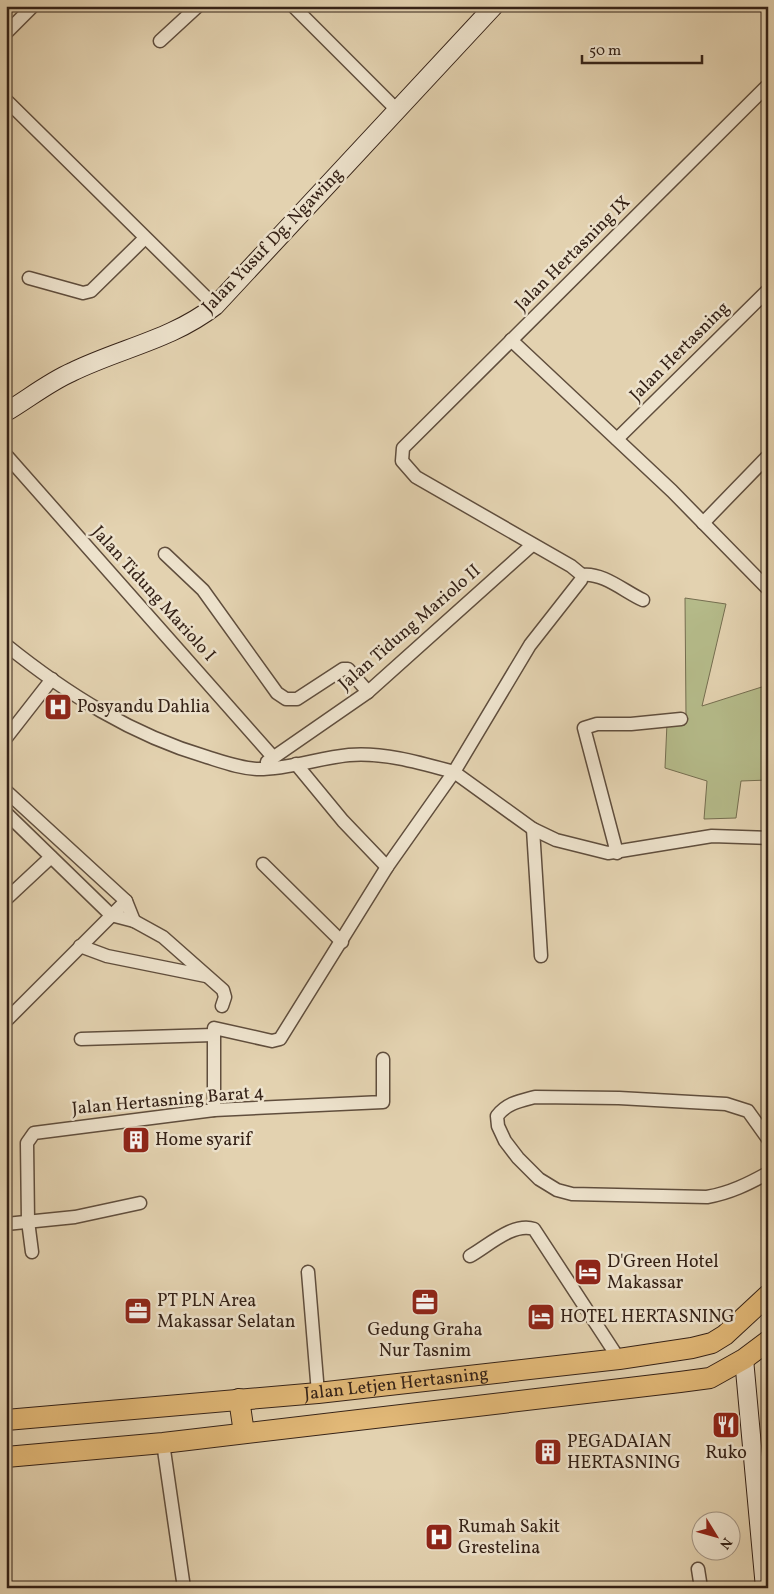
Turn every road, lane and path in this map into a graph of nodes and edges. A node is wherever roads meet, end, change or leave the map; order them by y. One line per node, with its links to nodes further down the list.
1 (33, 6): 5 (street)
2 (198, 6): 6 (street)
3 (293, 6): 9 (street)
4 (494, 6): 9 (street, Jalan Yusuf Dg. Ngawing)
5 (6, 33)
6 (160, 41)
7 (768, 85): 14 (street, Jalan Hertasning IX)
8 (6, 100): 10 (street)
9 (397, 110): 13 (street, Jalan Yusuf Dg. Ngawing)
10 (144, 239): 11 (street); 13 (street)
11 (29, 278)
12 (768, 290): 16 (street, Jalan Hertasning)
13 (215, 306): 15 (street, Jalan Yusuf Dg. Ngawing)
14 (512, 340): 16 (street); 20 (street, Jalan Hertasning IX)
15 (6, 412)
16 (616, 439): 19 (street)
17 (6, 456): 30 (street, Jalan Tidung Mariolo I)
18 (768, 456): 19 (street)
19 (703, 523): 23 (street)
20 (532, 545): 22 (street); 27 (street, Jalan Tidung Mariolo II)
21 (165, 554): 27 (street)
22 (582, 575): 24 (street); 33 (street)
23 (768, 589)
24 (642, 600)
25 (6, 645): 26 (street)
26 (52, 680): 29 (street); 32 (street)
27 (368, 692): 30 (street, Jalan Tidung Mariolo II)
28 (680, 718): 38 (street)
29 (6, 738)
30 (273, 757): 32 (street, Jalan Tidung Mariolo II)
31 (296, 764): 32 (street); 33 (street); 41 (street)
32 (258, 769)
33 (454, 772): 36 (street); 41 (street)
34 (6, 791): 43 (street)
35 (6, 814): 39 (street)
36 (533, 829): 38 (street); 48 (street)
37 (768, 838): 38 (street)
38 (617, 853)
39 (51, 857): 42 (street); 44 (street)
40 (263, 864): 46 (street)
41 (387, 867): 46 (street)
42 (6, 899)
43 (126, 901): 44 (street); 45 (street)
44 (111, 915): 45 (street); 47 (street)
45 (134, 921): 49 (street)
46 (342, 942): 52 (street)
47 (80, 946): 49 (street); 51 (street)
48 (541, 956)
49 (207, 977): 50 (street)
50 (222, 1006)
51 (6, 1021)
52 (213, 1031): 53 (street); 55 (street)
53 (80, 1039)
54 (383, 1059): 55 (street, Jalan Hertasning Barat 4)
55 (214, 1110): 59 (street, Jalan Hertasning Barat 4)
56 (768, 1139): 57 (street)
57 (768, 1173)
58 (140, 1203): 59 (street)
59 (28, 1222): 60 (street); 61 (street, Jalan Hertasning Barat 4)
60 (6, 1224)
61 (32, 1252)
62 (470, 1256): 66 (street)
63 (308, 1272): 68 (street)
64 (768, 1295): 66 (main road, Jalan Letjen Hertasning)
65 (768, 1341): 67 (main road, Jalan Letjen Hertasning)
66 (618, 1359): 68 (main road, Jalan Letjen Hertasning)
67 (744, 1359): 71 (main road, Jalan Letjen Hertasning); 77 (street)
68 (318, 1392): 69 (main road, Jalan Letjen Hertasning)
69 (239, 1399): 70 (main road, Jalan Letjen Hertasning); 71 (main road)
70 (6, 1420)
71 (244, 1433): 72 (main road, Jalan Letjen Hertasning)
72 (163, 1443): 73 (main road, Jalan Letjen Hertasning); 75 (street)
73 (6, 1457)
74 (698, 1569): 76 (street)
75 (184, 1588)
76 (701, 1588)
77 (765, 1588)

